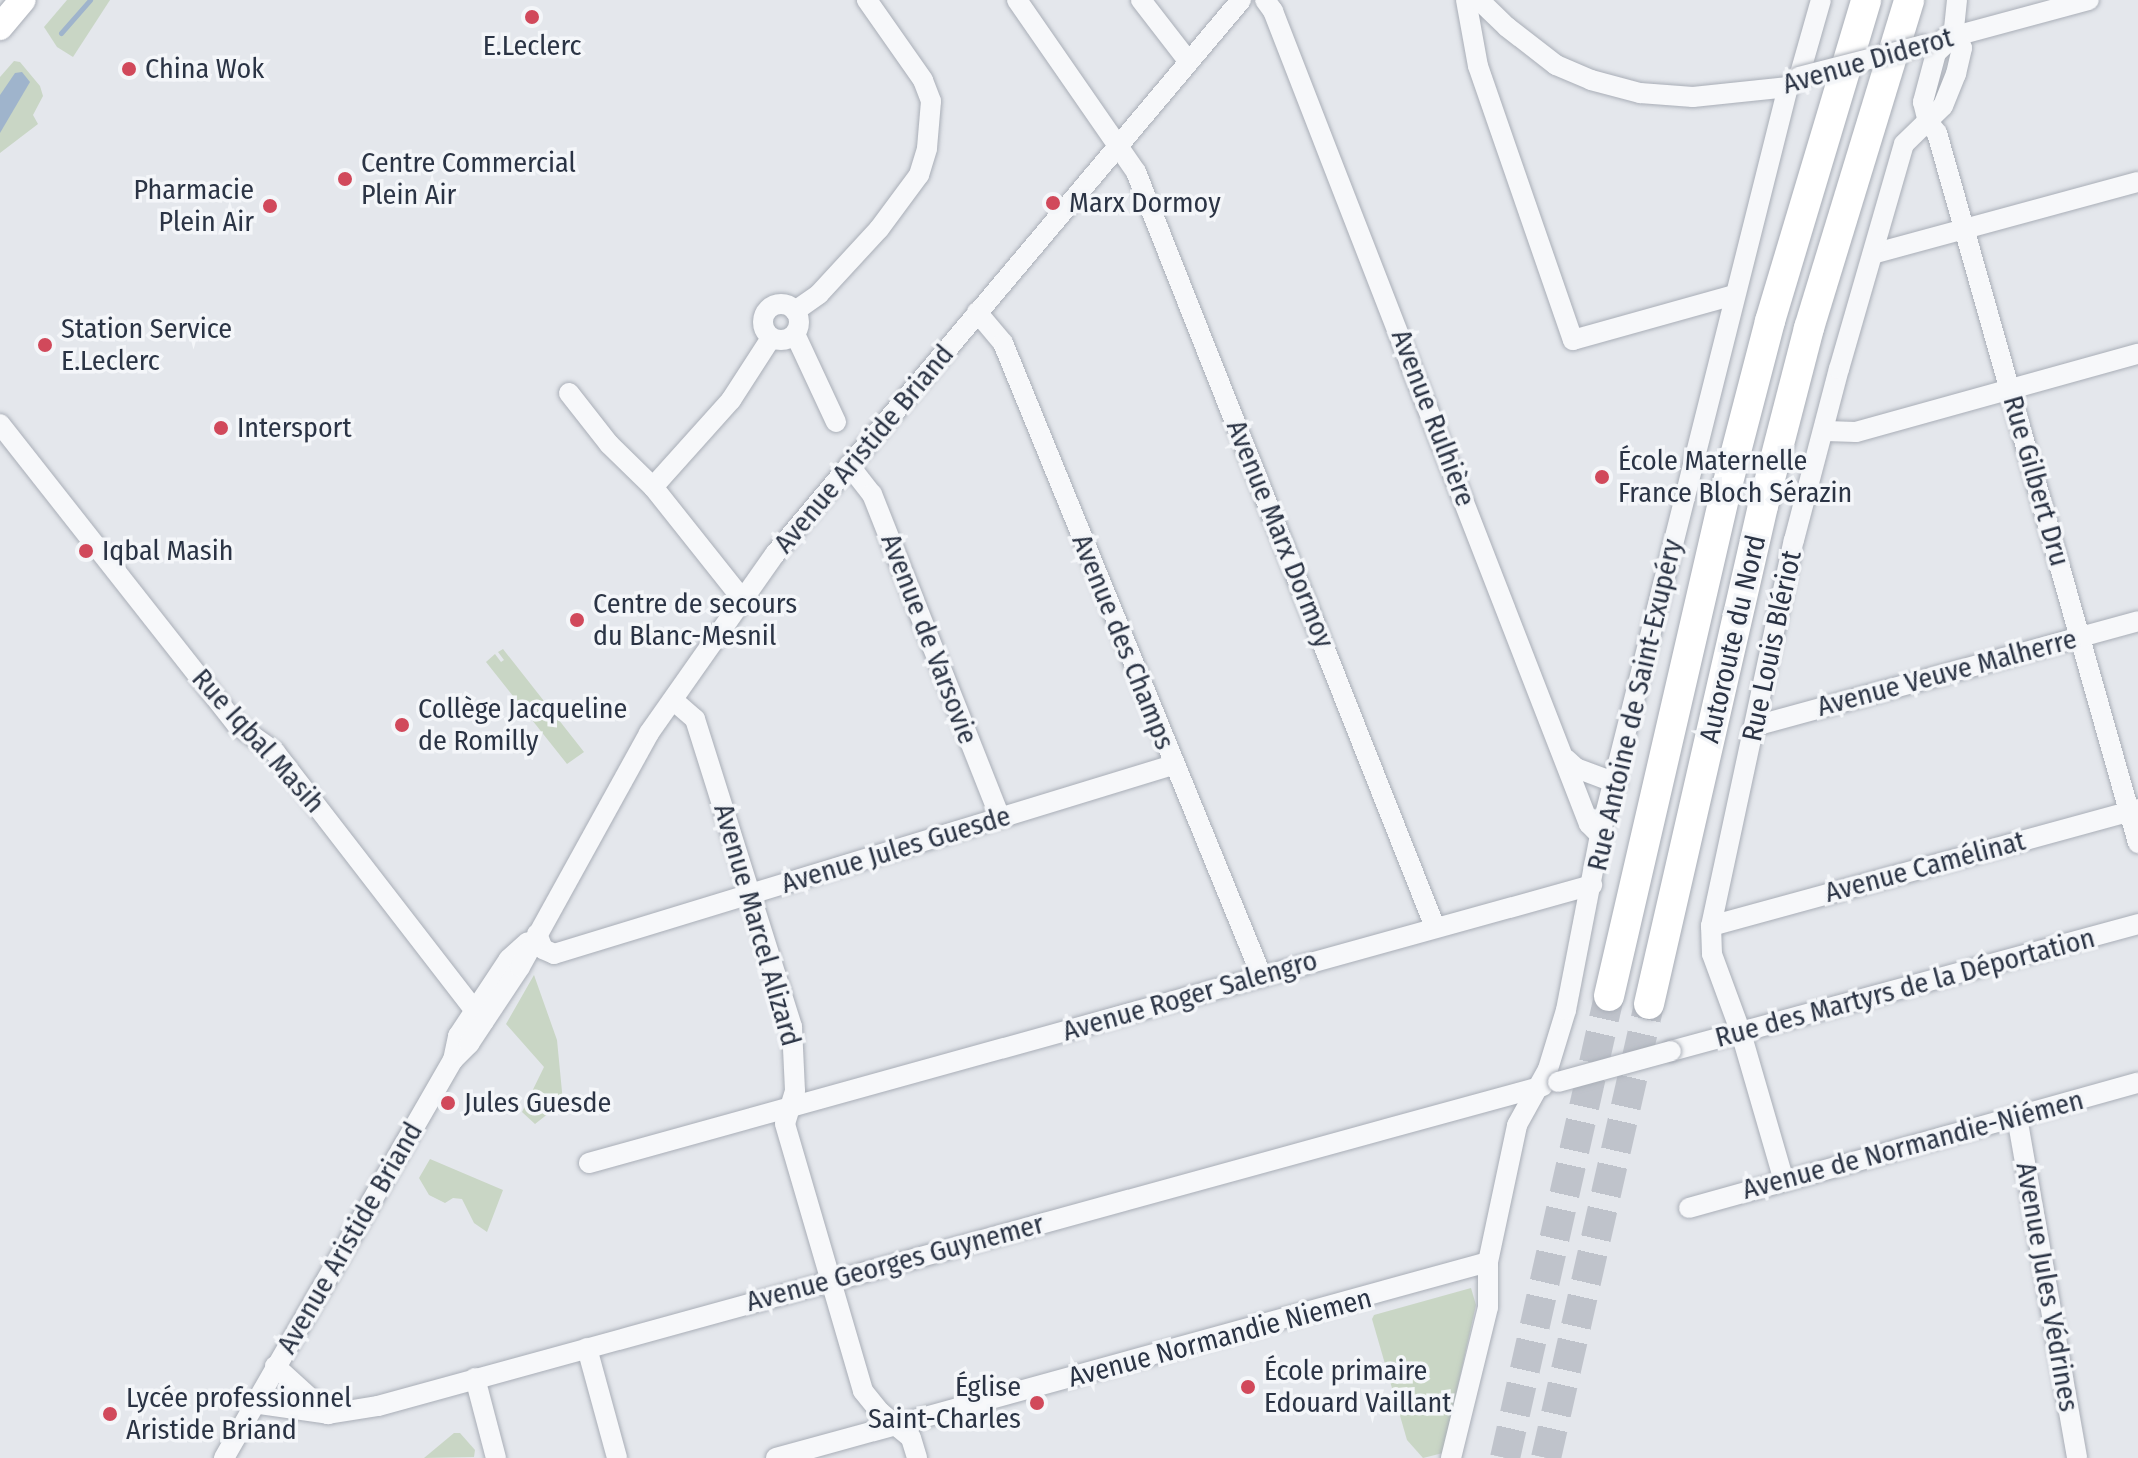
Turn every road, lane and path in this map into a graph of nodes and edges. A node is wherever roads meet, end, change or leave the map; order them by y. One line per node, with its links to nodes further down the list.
1 (23, 0): 14 (main road)
2 (867, 0): 24 (street)
3 (1017, 0): 19 (street, Avenue Marx Dormoy)
4 (1141, 0): 16 (street)
5 (1241, 0): 16 (street, Avenue Aristide Briand)
6 (1265, 0): 41 (street, Avenue Rulhière)
7 (1466, 0): 23 (street)
8 (1479, 0): 17 (street, Avenue Diderot)
9 (1821, 0): 17 (street, Rue Antoine de Saint-Exupéry)
10 (1866, 0): 55 (highway, Autoroute du Nord)
11 (1909, 0): 56 (highway, Autoroute du Nord)
12 (1957, 0): 15 (street, Rue Louis Blériot)
13 (2089, 0): 15 (street, Avenue Diderot)
14 (0, 27)
15 (1953, 37): 17 (street, Avenue Diderot, bridge); 18 (street, Rue Louis Blériot)
16 (1189, 62): 19 (street, Avenue Aristide Briand)
17 (1794, 82): 23 (street, Rue Antoine de Saint-Exupéry)
18 (1928, 122): 21 (street, Rue Gilbert Dru); 22 (street, Rue Louis Blériot)
19 (1119, 144): 25 (street, Avenue Aristide Briand); 52 (street, Avenue Marx Dormoy)
20 (2138, 182): 21 (street)
21 (1964, 229): 22 (street); 29 (street, Rue Gilbert Dru)
22 (1876, 253): 33 (street, Rue Louis Blériot)
23 (1734, 295): 43 (street, Rue Antoine de Saint-Exupéry)
24 (795, 311): 26 (street); 27 (street)
25 (977, 312): 34 (street, Avenue Aristide Briand); 42 (street, Avenue des Champs)
26 (795, 334): 27 (street); 31 (street)
27 (771, 338): 35 (street)
28 (2138, 354): 29 (street)
29 (2010, 390): 33 (street); 38 (street, Rue Gilbert Dru)
30 (569, 393): 35 (street)
31 (836, 422)
32 (0, 424): 57 (street, Rue Iqbal Masih)
33 (1826, 431): 40 (street, Rue Louis Blériot)
34 (849, 465): 36 (street, Avenue Aristide Briand); 45 (street, Avenue de Varsovie)
35 (653, 487): 36 (street)
36 (743, 600): 39 (street, Avenue Aristide Briand)
37 (2138, 621): 38 (street, Avenue Veuve Malherre)
38 (2080, 637): 40 (street, Avenue Veuve Malherre); 44 (street, Rue Gilbert Dru)
39 (673, 700): 49 (street, Avenue Marcel Alizard); 53 (street, Avenue Aristide Briand)
40 (1755, 726): 51 (street, Rue Louis Blériot)
41 (1566, 759): 43 (street); 46 (street, Avenue Rulhière)
42 (1173, 765): 45 (street, Avenue Jules Guesde); 54 (street, Avenue des Champs)
43 (1616, 783): 46 (street, Rue Antoine de Saint-Exupéry)
44 (2134, 810): 47 (street, Rue Gilbert Dru); 51 (street, Avenue Camélinat)
45 (1000, 818): 49 (street, Avenue Jules Guesde)
46 (1600, 835): 48 (street, Rue Antoine de Saint-Exupéry)
47 (2138, 843)
48 (1592, 885): 52 (street, Avenue Roger Salengro); 61 (street, Rue Antoine de Saint-Exupéry)
49 (750, 894): 53 (street, Avenue Jules Guesde); 62 (street, Avenue Marcel Alizard)
50 (2138, 924): 58 (street, Rue des Martyrs de la Déportation)
51 (1711, 926): 58 (street, Rue Louis Blériot)
52 (1435, 927): 54 (street, Avenue Roger Salengro)
53 (537, 934): 57 (street, Avenue Aristide Briand)
54 (1262, 977): 62 (street, Avenue Roger Salengro)
55 (1609, 996)
56 (1649, 1004)
57 (480, 1015): 70 (street, Avenue Aristide Briand)
58 (1741, 1033): 59 (street, Rue des Martyrs de la Déportation, bridge); 65 (street, Rue Louis Blériot)
59 (1558, 1082): 61 (street, Avenue Georges Guynemer)
60 (2138, 1083): 63 (street, Avenue de Normandie-Niémen)
61 (1535, 1088): 67 (street); 68 (street, Avenue Georges Guynemer)
62 (789, 1108): 64 (street, Avenue Roger Salengro); 68 (street, Avenue Marcel Alizard)
63 (2017, 1117): 65 (street, Avenue de Normandie-Niémen); 81 (street, Avenue Jules Védrines)
64 (589, 1163)
65 (1784, 1181): 66 (street, Avenue de Normandie-Niémen)
66 (1689, 1208)
67 (1488, 1262): 74 (street, Avenue Normandie Niemen); 80 (street)
68 (829, 1281): 69 (street, Avenue Georges Guynemer); 74 (street, Avenue Marcel Alizard)
69 (587, 1348): 71 (street, Avenue Georges Guynemer); 77 (street)
70 (275, 1366): 72 (street, Avenue Aristide Briand); 73 (street)
71 (475, 1378): 73 (street, Avenue Georges Guynemer); 76 (street)
72 (253, 1403): 73 (street, Avenue Georges Guynemer); 75 (street, Avenue Aristide Briand)
73 (328, 1414)
74 (895, 1425): 78 (street, Avenue Normandie Niemen); 79 (street, Avenue Marcel Alizard)
75 (224, 1458)
76 (496, 1458)
77 (617, 1458)
78 (776, 1458)
79 (917, 1458)
80 (1451, 1458)
81 (2077, 1458)

